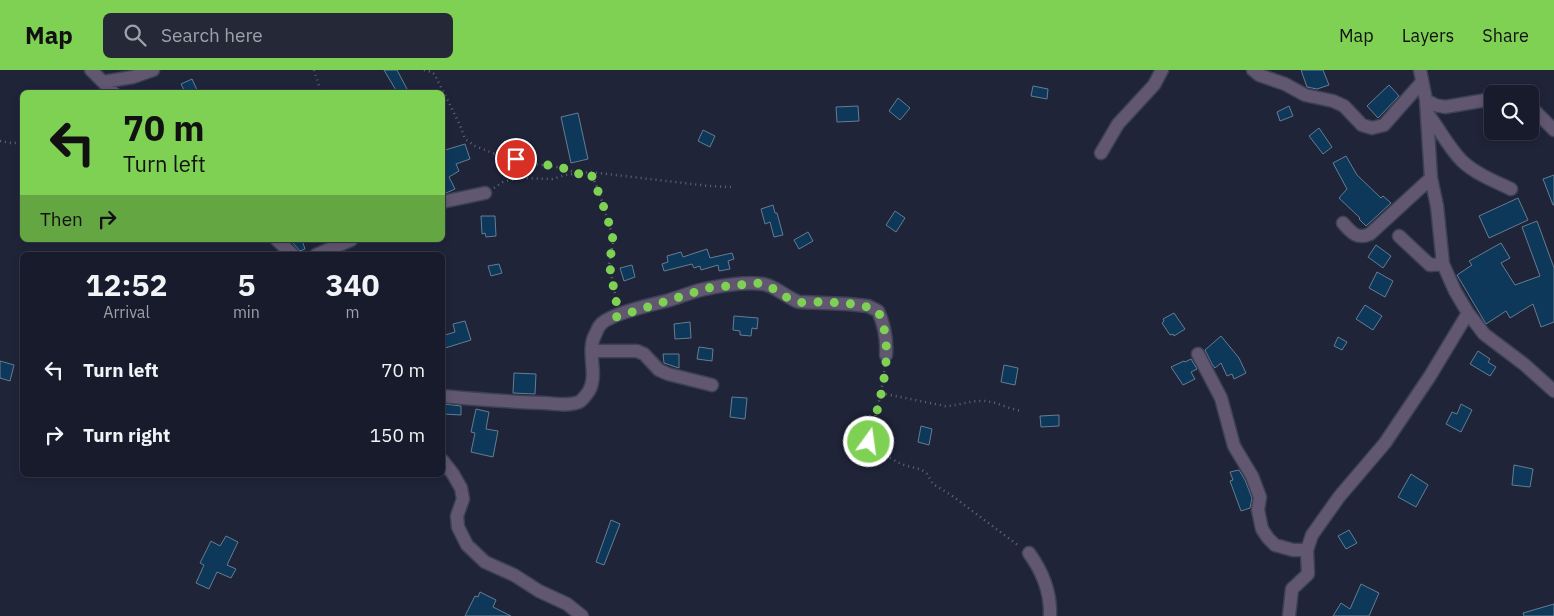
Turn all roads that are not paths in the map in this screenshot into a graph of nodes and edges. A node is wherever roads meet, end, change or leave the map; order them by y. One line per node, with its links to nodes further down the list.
1 (91, 70): 6 (street)
2 (153, 70): 6 (street)
3 (1162, 70): 12 (street)
4 (1253, 70): 5 (street)
5 (1421, 76): 9 (street)
6 (103, 82): 7 (street)
7 (110, 90)
8 (1484, 100): 9 (street)
9 (1427, 106): 13 (street); 14 (street)
10 (1539, 115): 11 (street)
11 (1554, 130)
12 (1101, 153)
13 (1431, 178): 17 (street); 23 (street)
14 (1511, 188)
15 (485, 193): 16 (street)
16 (445, 201)
17 (1343, 223)
18 (1399, 236): 23 (street)
19 (279, 242): 21 (street)
20 (346, 242): 22 (street)
21 (289, 252)
22 (323, 252)
23 (1443, 264): 24 (street)
24 (1468, 313): 29 (street); 32 (street)
25 (592, 351): 27 (street); 28 (street); 30 (street)
26 (1198, 354): 32 (street)
27 (886, 355)
28 (712, 385)
29 (1554, 391)
30 (445, 396)
31 (445, 464): 34 (street)
32 (1307, 550): 36 (street)
33 (1029, 553): 35 (street)
34 (582, 616)
35 (1050, 616)
36 (1289, 616)

